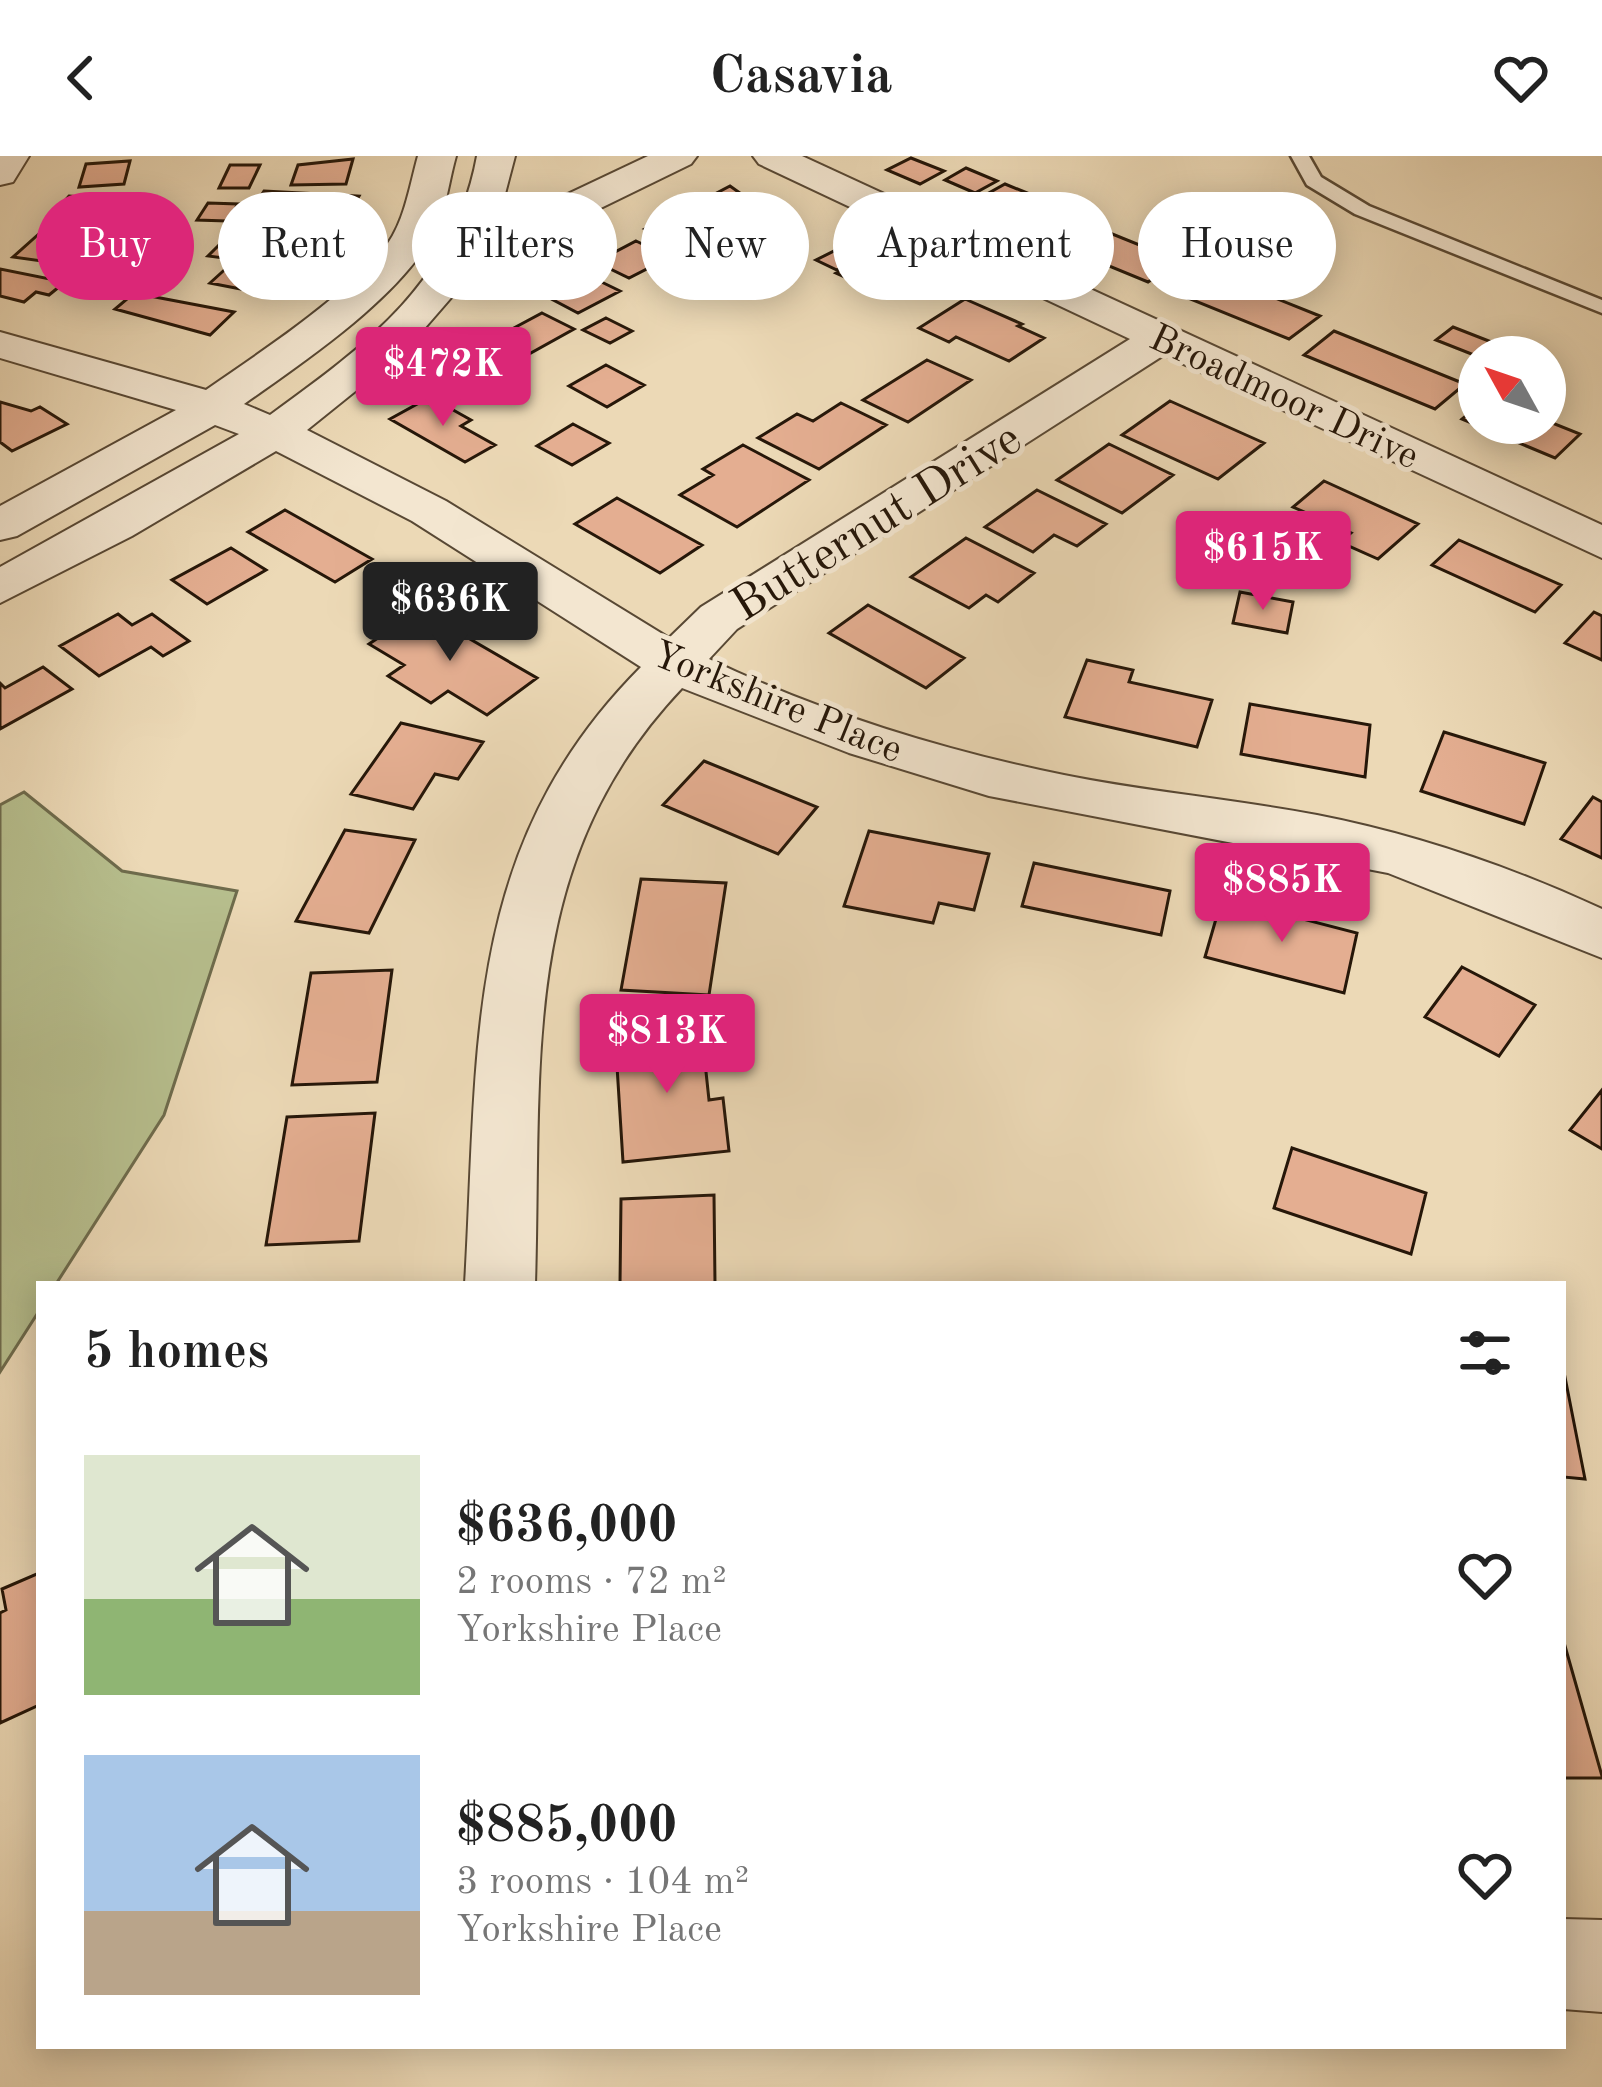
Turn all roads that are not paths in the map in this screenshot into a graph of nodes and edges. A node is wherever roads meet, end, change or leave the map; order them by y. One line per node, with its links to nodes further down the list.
1 (10, 156): 8 (street)
2 (437, 156): 9 (street)
3 (496, 156): 10 (street)
4 (594, 156): 11 (street)
5 (678, 156): 12 (street)
6 (772, 156): 16 (street, Broadmoor Drive)
7 (1300, 156): 15 (lane)
8 (0, 174)
9 (428, 192)
10 (488, 192)
11 (512, 192)
12 (603, 192)
13 (412, 230): 18 (street)
14 (431, 300): 19 (street)
15 (1602, 307)
16 (1161, 338): 21 (street, Broadmoor Drive); 23 (street, Butternut Drive)
17 (0, 345): 18 (street, Yorkshire Place)
18 (214, 406): 19 (street, Yorkshire Place); 20 (street)
19 (276, 429): 22 (street); 23 (street, Yorkshire Place)
20 (0, 526)
21 (1602, 543)
22 (0, 587)
23 (671, 662): 24 (street, Yorkshire Place); 25 (street, Butternut Drive)
24 (1602, 935)
25 (500, 1281)
26 (1566, 1964): 27 (street)
27 (1602, 1966)

